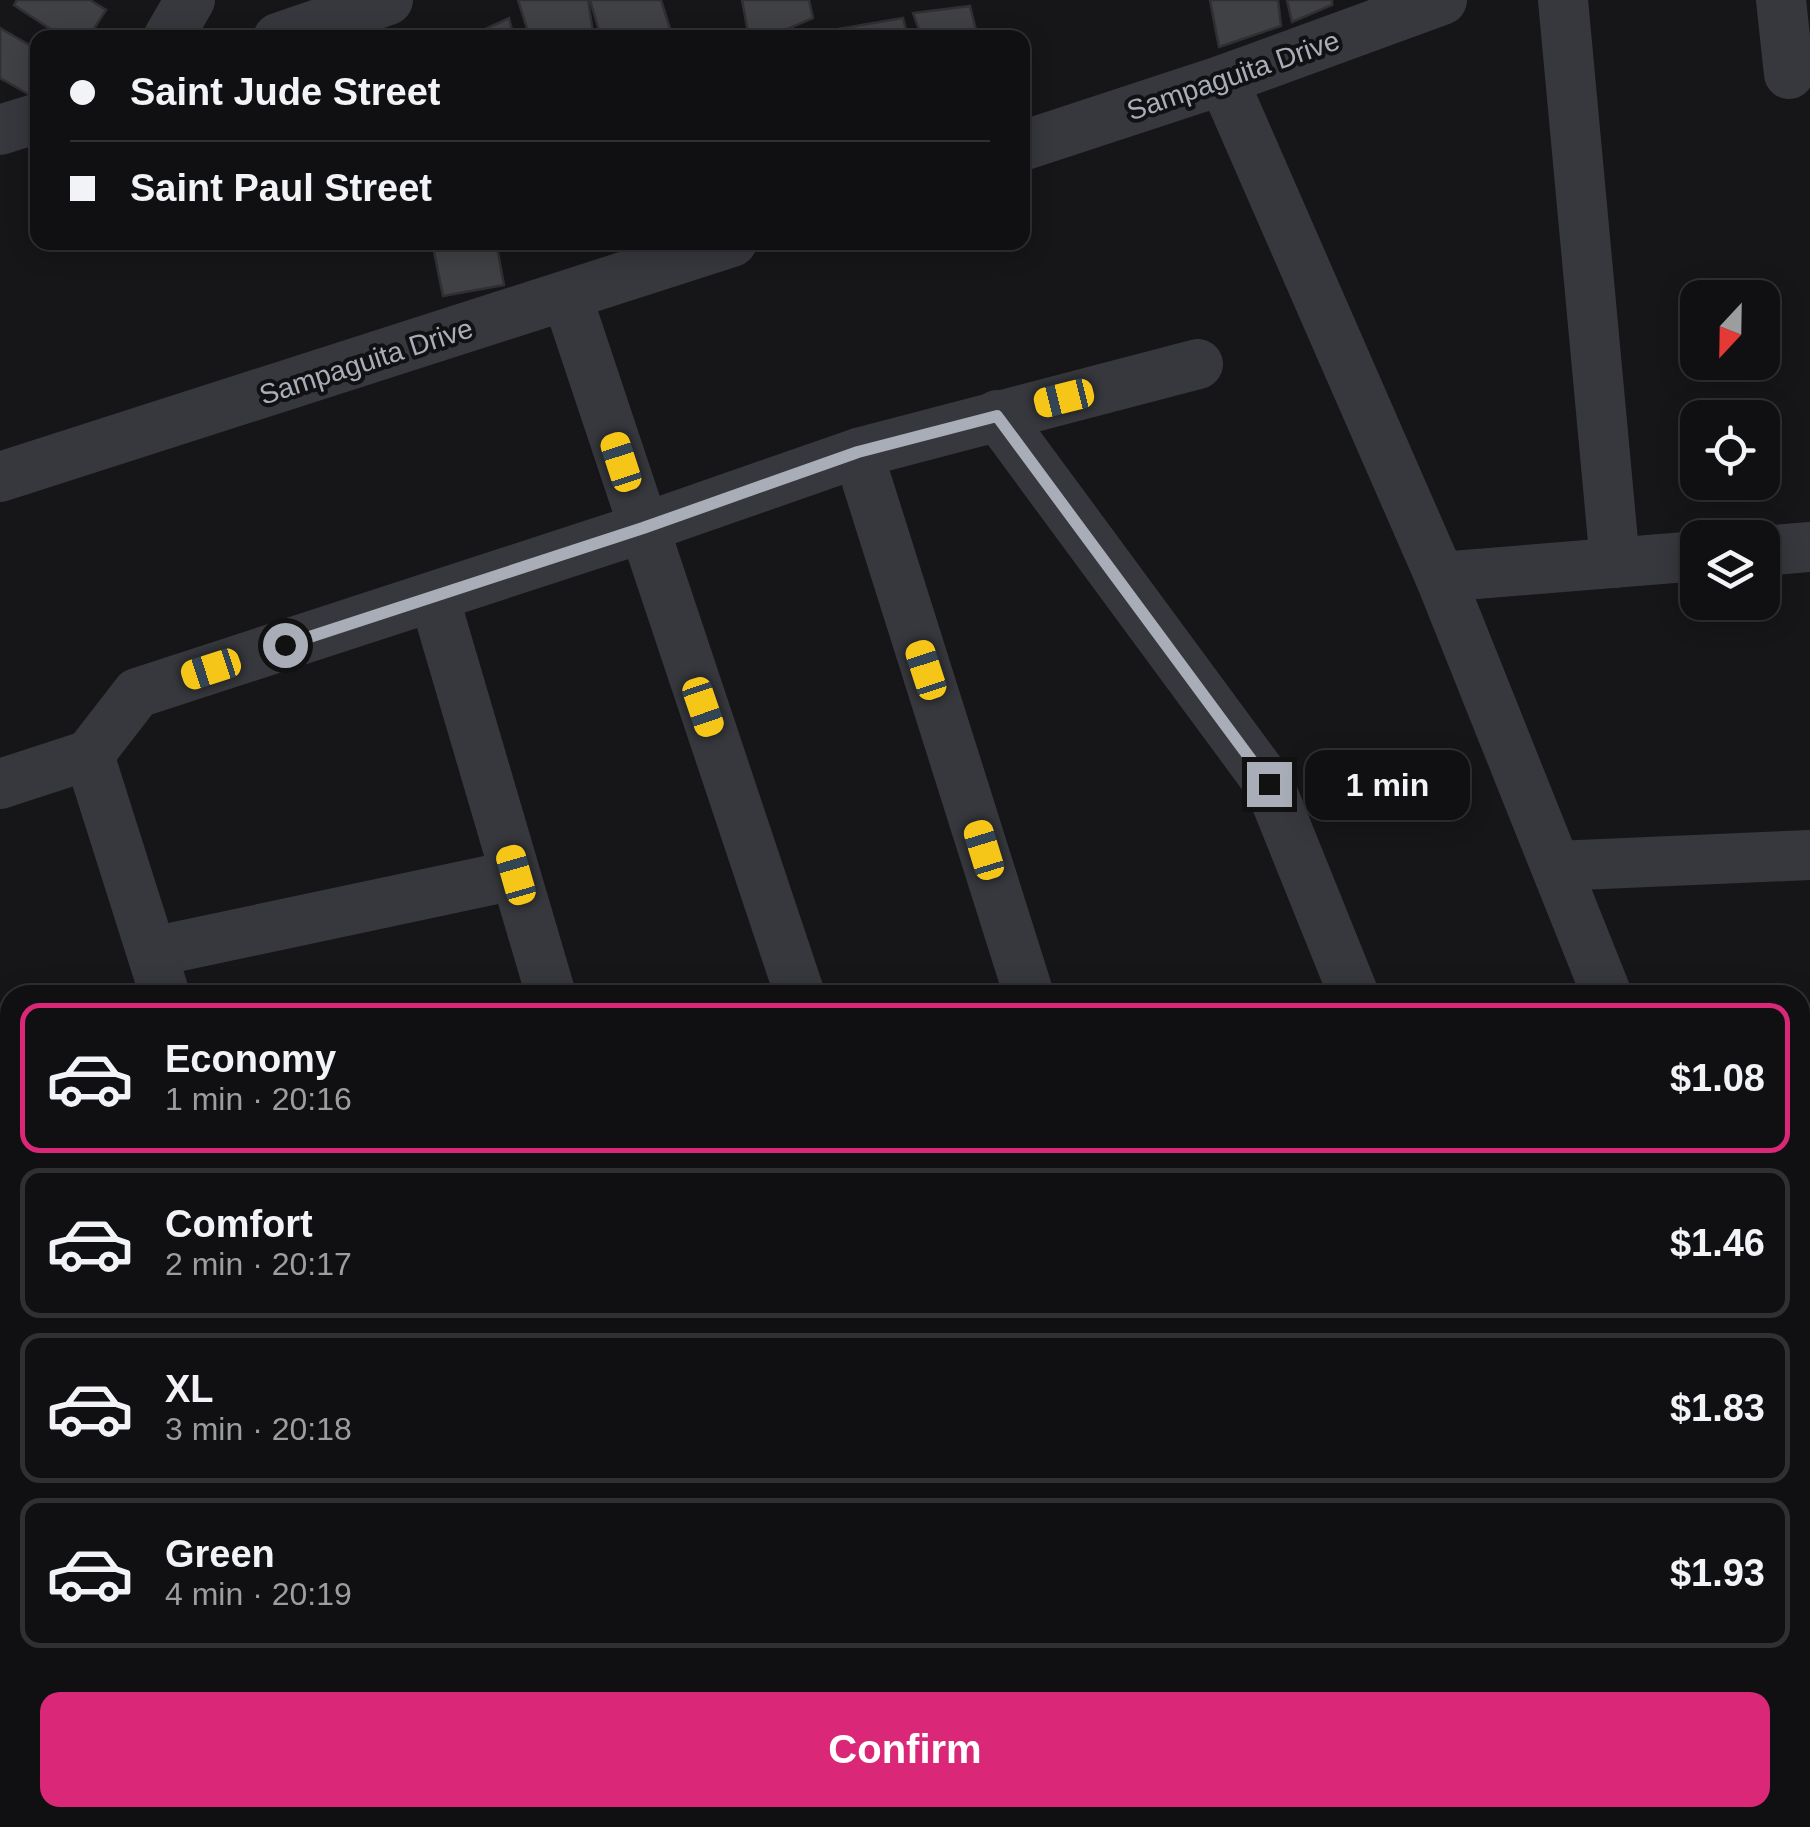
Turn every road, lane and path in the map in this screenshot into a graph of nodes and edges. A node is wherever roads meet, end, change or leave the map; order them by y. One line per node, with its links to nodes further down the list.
1 (190, 0): 6 (street)
2 (388, 0): 7 (street)
3 (1442, 0): 9 (street, Sampaguita Drive)
4 (1563, 0): 23 (street)
5 (1781, 0): 8 (street)
6 (173, 30)
7 (301, 30)
8 (1789, 74)
9 (1223, 80): 12 (street, Sampaguita Drive); 24 (street)
10 (30, 121): 11 (street)
11 (0, 130)
12 (1030, 143)
13 (708, 250): 14 (street, Sampaguita Drive)
14 (567, 297): 18 (street, Sampaguita Drive); 19 (street)
15 (1198, 364): 16 (street)
16 (997, 416): 17 (street); 35 (street)
17 (858, 452): 19 (street); 34 (street)
18 (0, 477)
19 (643, 528): 25 (street); 33 (street)
20 (1810, 547): 21 (street)
21 (1780, 550)
22 (1680, 558): 23 (street)
23 (1615, 563): 24 (street)
24 (1440, 577): 29 (street)
25 (434, 597): 26 (street); 30 (street)
26 (89, 755): 27 (street); 31 (street)
27 (0, 784)
28 (1810, 855): 29 (street)
29 (1556, 866): 36 (street)
30 (516, 875): 31 (street); 32 (street)
31 (159, 973)
32 (548, 985)
33 (797, 985)
34 (1027, 985)
35 (1350, 985)
36 (1603, 985)

